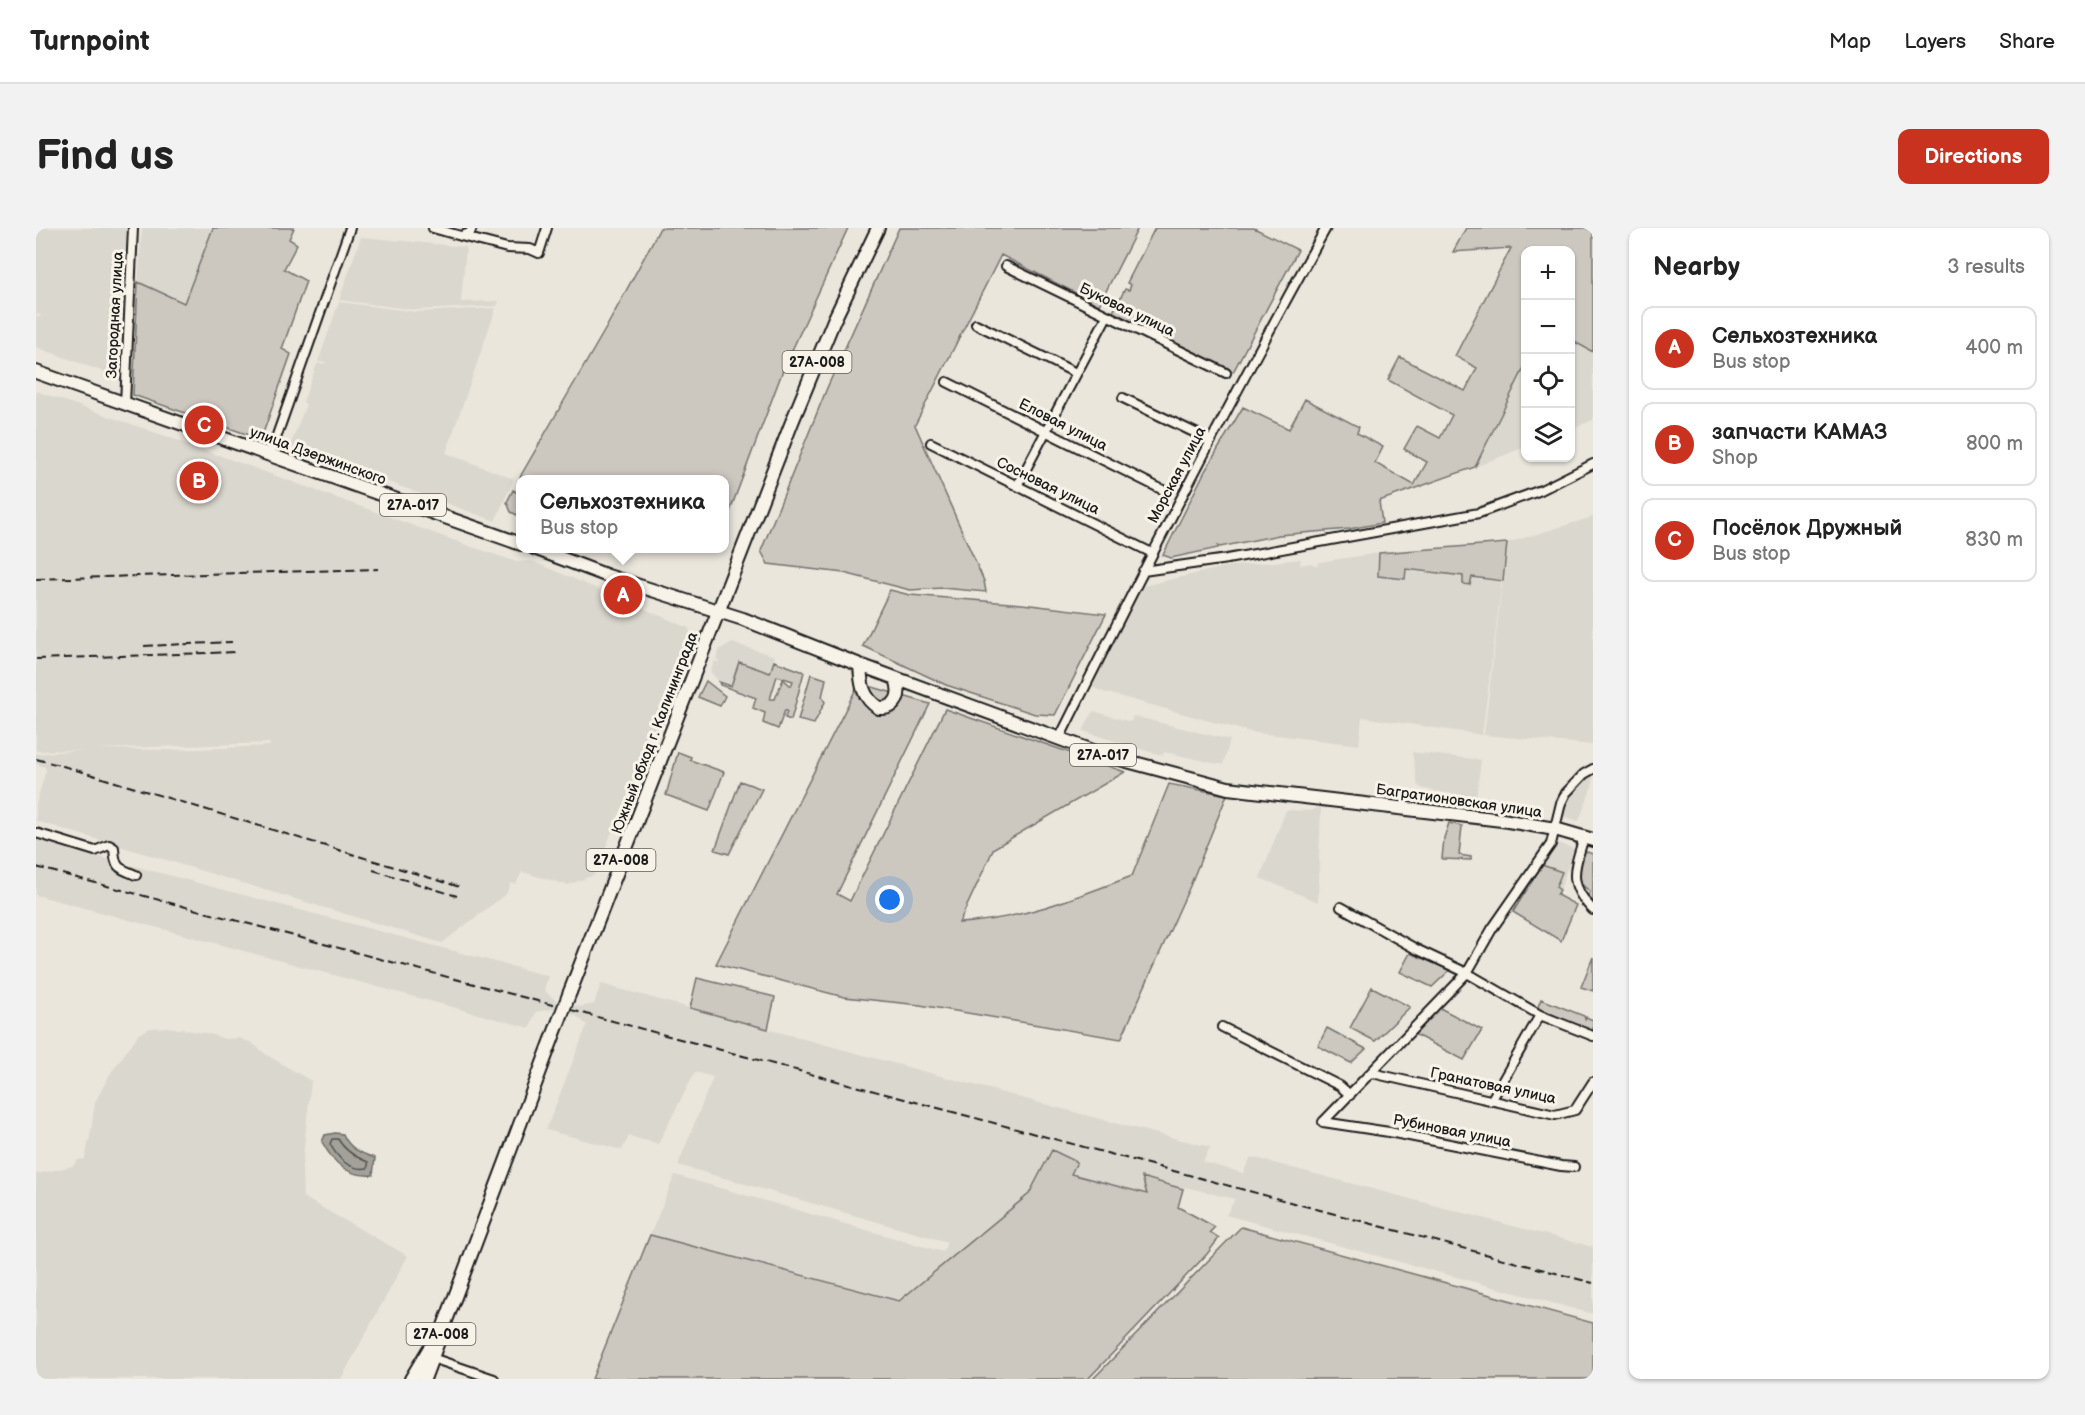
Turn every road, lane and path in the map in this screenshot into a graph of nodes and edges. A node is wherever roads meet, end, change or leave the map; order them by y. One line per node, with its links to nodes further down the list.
1 (133, 228): 17 (street, Загородная улица)
2 (351, 228): 21 (street)
3 (433, 228): 8 (street)
4 (472, 228): 8 (street)
5 (547, 228): 8 (street)
6 (878, 228): 29 (main road, Южный обход г. Калининграда / 27А-008)
7 (1326, 228): 19 (street, Морская улица)
8 (461, 236)
9 (1006, 266): 10 (street, Буковая улица)
10 (1107, 316): 13 (street); 14 (street, Буковая улица)
11 (976, 324): 13 (street)
12 (36, 372): 17 (main road, улица Дзержинского / 27А-017)
13 (1076, 373): 18 (street)
14 (1226, 374)
15 (947, 382): 18 (street, Еловая улица)
16 (1123, 398): 19 (street)
17 (125, 404): 21 (main road, улица Дзержинского / 27А-017)
18 (1046, 431): 23 (street); 24 (street, Еловая улица)
19 (1210, 440): 27 (street, Морская улица)
20 (931, 443): 23 (street, Сосновая улица)
21 (270, 455): 25 (main road, улица Дзержинского / 27А-017)
22 (1593, 464): 28 (street)
23 (1017, 486): 27 (street, Сосновая улица)
24 (1167, 492)
25 (516, 542)
26 (545, 553): 29 (main road, 27А-017)
27 (1152, 553): 28 (street, Морская улица)
28 (1143, 571): 32 (street, Морская улица)
29 (719, 612): 30 (main road, 27А-017); 49 (main road, Южный обход г. Калининграда / 27А-008, bridge)
30 (860, 665): 31 (main road, 27А-017); 31 (main road)
31 (896, 679): 32 (main road, 27А-017)
32 (1059, 740): 34 (main road, Багратионовская улица / 27А-017)
33 (1593, 769): 34 (street)
34 (1555, 830): 36 (main road, Багратионовская улица / 27А-017); 40 (street)
35 (36, 833): 37 (street)
36 (1588, 839): 39 (street)
37 (136, 875)
38 (1341, 907): 40 (street)
39 (1593, 910)
40 (1467, 973): 41 (street); 44 (street)
41 (1540, 1015): 43 (street); 47 (street)
42 (1222, 1027): 46 (street)
43 (1593, 1036)
44 (1372, 1073): 46 (street); 47 (street, Гранатовая улица)
45 (1593, 1082): 47 (street, Гранатовая улица)
46 (1350, 1095): 48 (street, Рубиновая улица)
47 (1491, 1101)
48 (1574, 1167)
49 (431, 1354): 50 (main road, 27А-008); 51 (main road); 52 (main road, Южный обход г. Калининграда / 27А-008); 53 (street)
50 (411, 1379)
51 (416, 1379)
52 (424, 1379)
53 (494, 1379)

